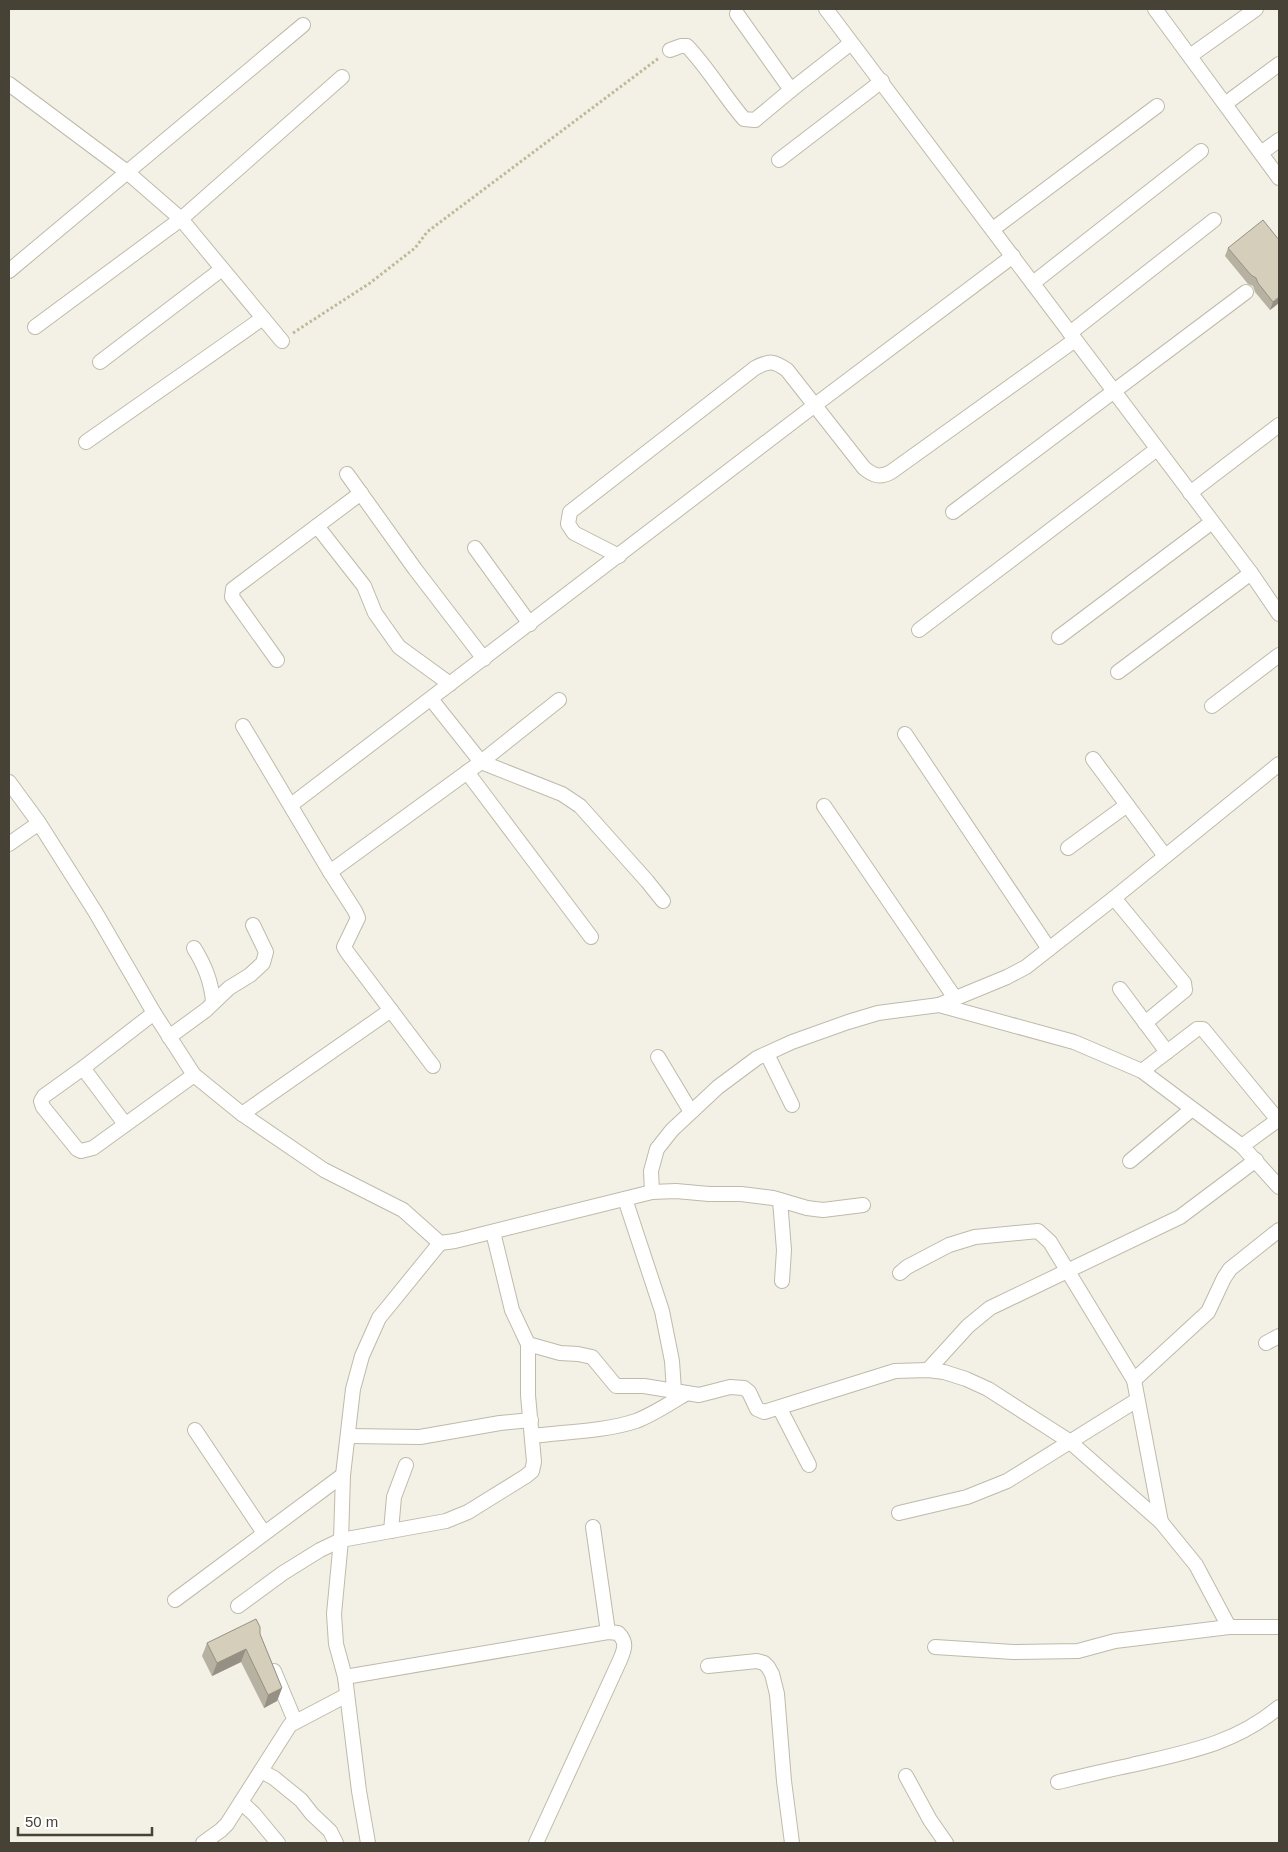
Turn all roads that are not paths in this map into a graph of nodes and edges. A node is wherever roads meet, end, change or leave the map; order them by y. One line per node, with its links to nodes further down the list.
1 (826, 9): 6 (street)
2 (1156, 9): 8 (street)
3 (1256, 9): 8 (street)
4 (737, 14): 13 (street)
5 (303, 25): 20 (street)
6 (851, 42): 11 (street); 13 (street)
7 (670, 50): 13 (street)
8 (1190, 56): 14 (street)
9 (1279, 64): 14 (street)
10 (342, 77): 22 (street)
11 (882, 81): 19 (street); 24 (street)
12 (9, 84): 20 (street)
13 (791, 90)
14 (1224, 104): 18 (street)
15 (1157, 106): 24 (street)
16 (1279, 140): 18 (street)
17 (1201, 151): 28 (street)
18 (1261, 153): 21 (street)
19 (779, 160)
20 (127, 172): 22 (street); 27 (street)
21 (1279, 178)
22 (182, 219): 26 (street); 31 (street)
23 (1214, 220): 32 (street)
24 (993, 229): 25 (street)
25 (1013, 256): 28 (street); 36 (street)
26 (222, 269): 30 (street); 34 (street)
27 (9, 271)
28 (1033, 283): 32 (street)
29 (1246, 292): 35 (street)
30 (263, 318): 33 (street); 38 (street)
31 (35, 327)
32 (1072, 336): 35 (street); 36 (street)
33 (282, 341)
34 (100, 362)
35 (1113, 390): 39 (street); 43 (street)
36 (815, 405): 47 (street); 47 (street)
37 (1279, 426): 41 (street)
38 (86, 442)
39 (1157, 449): 41 (street); 51 (street)
40 (347, 474): 42 (street)
41 (1190, 492): 44 (street)
42 (360, 493): 45 (street); 54 (street)
43 (953, 512)
44 (1212, 522): 48 (street); 52 (street)
45 (318, 526): 55 (street); 57 (street)
46 (475, 548): 50 (street)
47 (619, 556): 50 (street)
48 (1251, 573): 49 (street); 56 (street)
49 (1279, 614)
50 (530, 624): 54 (street)
51 (919, 630)
52 (1059, 637)
53 (1279, 655): 60 (street)
54 (484, 659): 57 (street)
55 (277, 660)
56 (1118, 672)
57 (450, 684): 58 (street)
58 (431, 698): 64 (street); 69 (street)
59 (559, 700): 64 (street)
60 (1212, 706)
61 (243, 726): 69 (street)
62 (905, 734): 81 (street)
63 (1093, 759): 68 (street)
64 (481, 762): 66 (street); 77 (street)
65 (1279, 764): 74 (street)
66 (467, 772): 75 (street); 79 (street)
67 (9, 782): 71 (street)
68 (1127, 804): 73 (street); 74 (street)
69 (291, 805): 75 (street)
70 (824, 806): 83 (street)
71 (39, 823): 72 (street); 87 (street)
72 (9, 844)
73 (1068, 848)
74 (1165, 856): 76 (street)
75 (330, 872): 86 (street)
76 (1114, 898): 81 (street); 88 (street)
77 (663, 901)
78 (253, 925): 84 (street)
79 (591, 937)
80 (194, 948): 84 (street)
81 (1049, 949): 83 (street)
82 (1120, 989): 88 (street)
83 (955, 998): 85 (street)
84 (213, 1002): 89 (street)
85 (939, 1005): 91 (street); 95 (street)
86 (390, 1010): 93 (street); 100 (street)
87 (154, 1013): 89 (street); 94 (street)
88 (1145, 1023): 90 (street)
89 (169, 1037): 96 (street)
90 (1167, 1052): 95 (street); 101 (street)
91 (767, 1054): 97 (street); 99 (street)
92 (658, 1058): 99 (street)
93 (433, 1066)
94 (83, 1068): 102 (street); 102 (street)
95 (1142, 1071): 98 (street)
96 (194, 1075): 100 (street); 102 (street)
97 (792, 1106)
98 (1192, 1109): 103 (street); 104 (street)
99 (691, 1112): 107 (street)
100 (242, 1114): 113 (street)
101 (1278, 1120): 103 (street)
102 (124, 1124)
103 (1242, 1146): 105 (street)
104 (1130, 1160)
105 (1256, 1160): 106 (street); 114 (street)
106 (1279, 1187)
107 (652, 1192): 108 (street); 109 (street)
108 (624, 1199): 112 (street); 122 (street)
109 (780, 1200): 110 (street); 116 (street)
110 (863, 1205)
111 (1279, 1230): 121 (street)
112 (493, 1232): 113 (street); 119 (street)
113 (440, 1243): 127 (street)
114 (1067, 1271): 115 (street); 120 (street); 121 (street)
115 (900, 1273)
116 (782, 1281)
117 (1279, 1336): 118 (street)
118 (1266, 1343)
119 (528, 1344): 122 (street); 125 (street)
120 (928, 1370): 124 (street); 129 (street)
121 (1134, 1380): 123 (street)
122 (680, 1392): 124 (street); 128 (street)
123 (1137, 1400): 129 (street); 134 (street)
124 (780, 1408): 131 (street)
125 (531, 1420): 127 (street); 128 (street)
126 (195, 1430): 137 (street)
127 (348, 1436): 132 (street)
128 (533, 1436): 136 (street)
129 (1069, 1441): 133 (street); 134 (street)
130 (406, 1465): 136 (street)
131 (809, 1465)
132 (343, 1475): 137 (street); 138 (street)
133 (899, 1513)
134 (1161, 1522): 141 (street)
135 (593, 1527): 143 (street)
136 (391, 1530): 138 (street)
137 (264, 1533): 139 (street)
138 (341, 1540): 140 (street); 147 (street)
139 (175, 1600)
140 (238, 1606)
141 (1230, 1627): 142 (street); 144 (street)
142 (1279, 1627)
143 (608, 1632): 147 (street); 159 (street)
144 (935, 1647)
145 (270, 1660): 150 (street)
146 (708, 1666): 160 (street)
147 (346, 1677): 148 (street)
148 (347, 1695): 150 (street); 158 (street)
149 (1279, 1707): 153 (street)
150 (295, 1721): 151 (street)
151 (260, 1771): 154 (street); 157 (street)
152 (906, 1776): 161 (street)
153 (1058, 1782)
154 (241, 1802): 155 (street); 156 (street)
155 (204, 1843)
156 (278, 1843)
157 (336, 1843)
158 (368, 1843)
159 (536, 1843)
160 (792, 1843)
161 (946, 1843)

